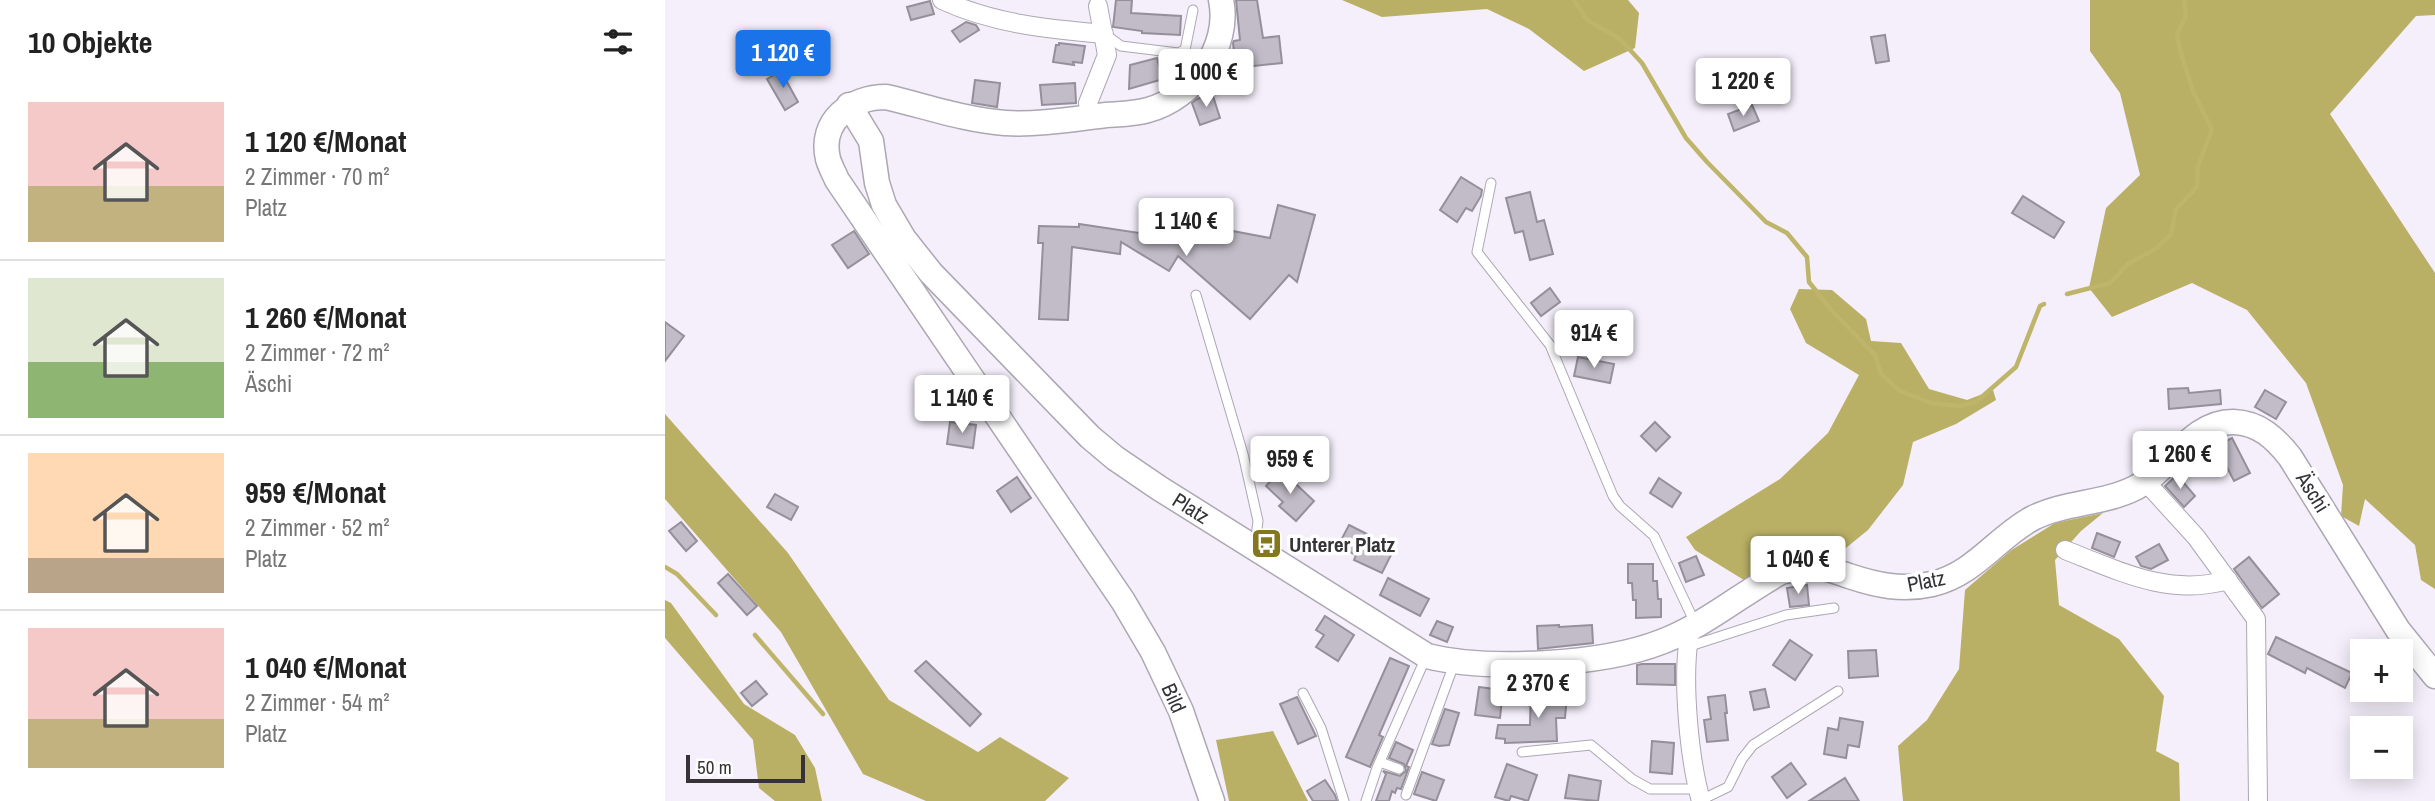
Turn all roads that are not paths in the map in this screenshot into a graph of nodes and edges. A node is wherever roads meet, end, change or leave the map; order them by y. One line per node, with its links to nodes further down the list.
1 (942, 0): 5 (street)
2 (1221, 0): 7 (street)
3 (1096, 3): 5 (street)
4 (1193, 10): 5 (lane)
5 (1104, 34): 7 (street)
6 (849, 105): 7 (street); 12 (street, Platz); 27 (street, Bild)
7 (1090, 117)
8 (1491, 183): 16 (lane)
9 (1196, 296): 12 (lane)
10 (2145, 481): 11 (street, Äschi); 14 (street); 19 (street, Äschi)
11 (2030, 519): 16 (street, Platz)
12 (1254, 546): 17 (street, Platz)
13 (2065, 550): 14 (street)
14 (2228, 580): 30 (street)
15 (1834, 608): 16 (lane)
16 (1689, 634): 18 (street, Platz); 26 (street)
17 (1427, 656): 18 (street, Platz); 23 (lane)
18 (1455, 663): 25 (lane)
19 (2435, 676)
20 (1837, 691): 26 (lane)
21 (1303, 693): 28 (lane)
22 (1522, 752): 26 (lane)
23 (1380, 762): 24 (lane); 29 (lane)
24 (1399, 769)
25 (1406, 796)
26 (1700, 797)
27 (1212, 801)
28 (1344, 801)
29 (1366, 801)
30 (2258, 801)

